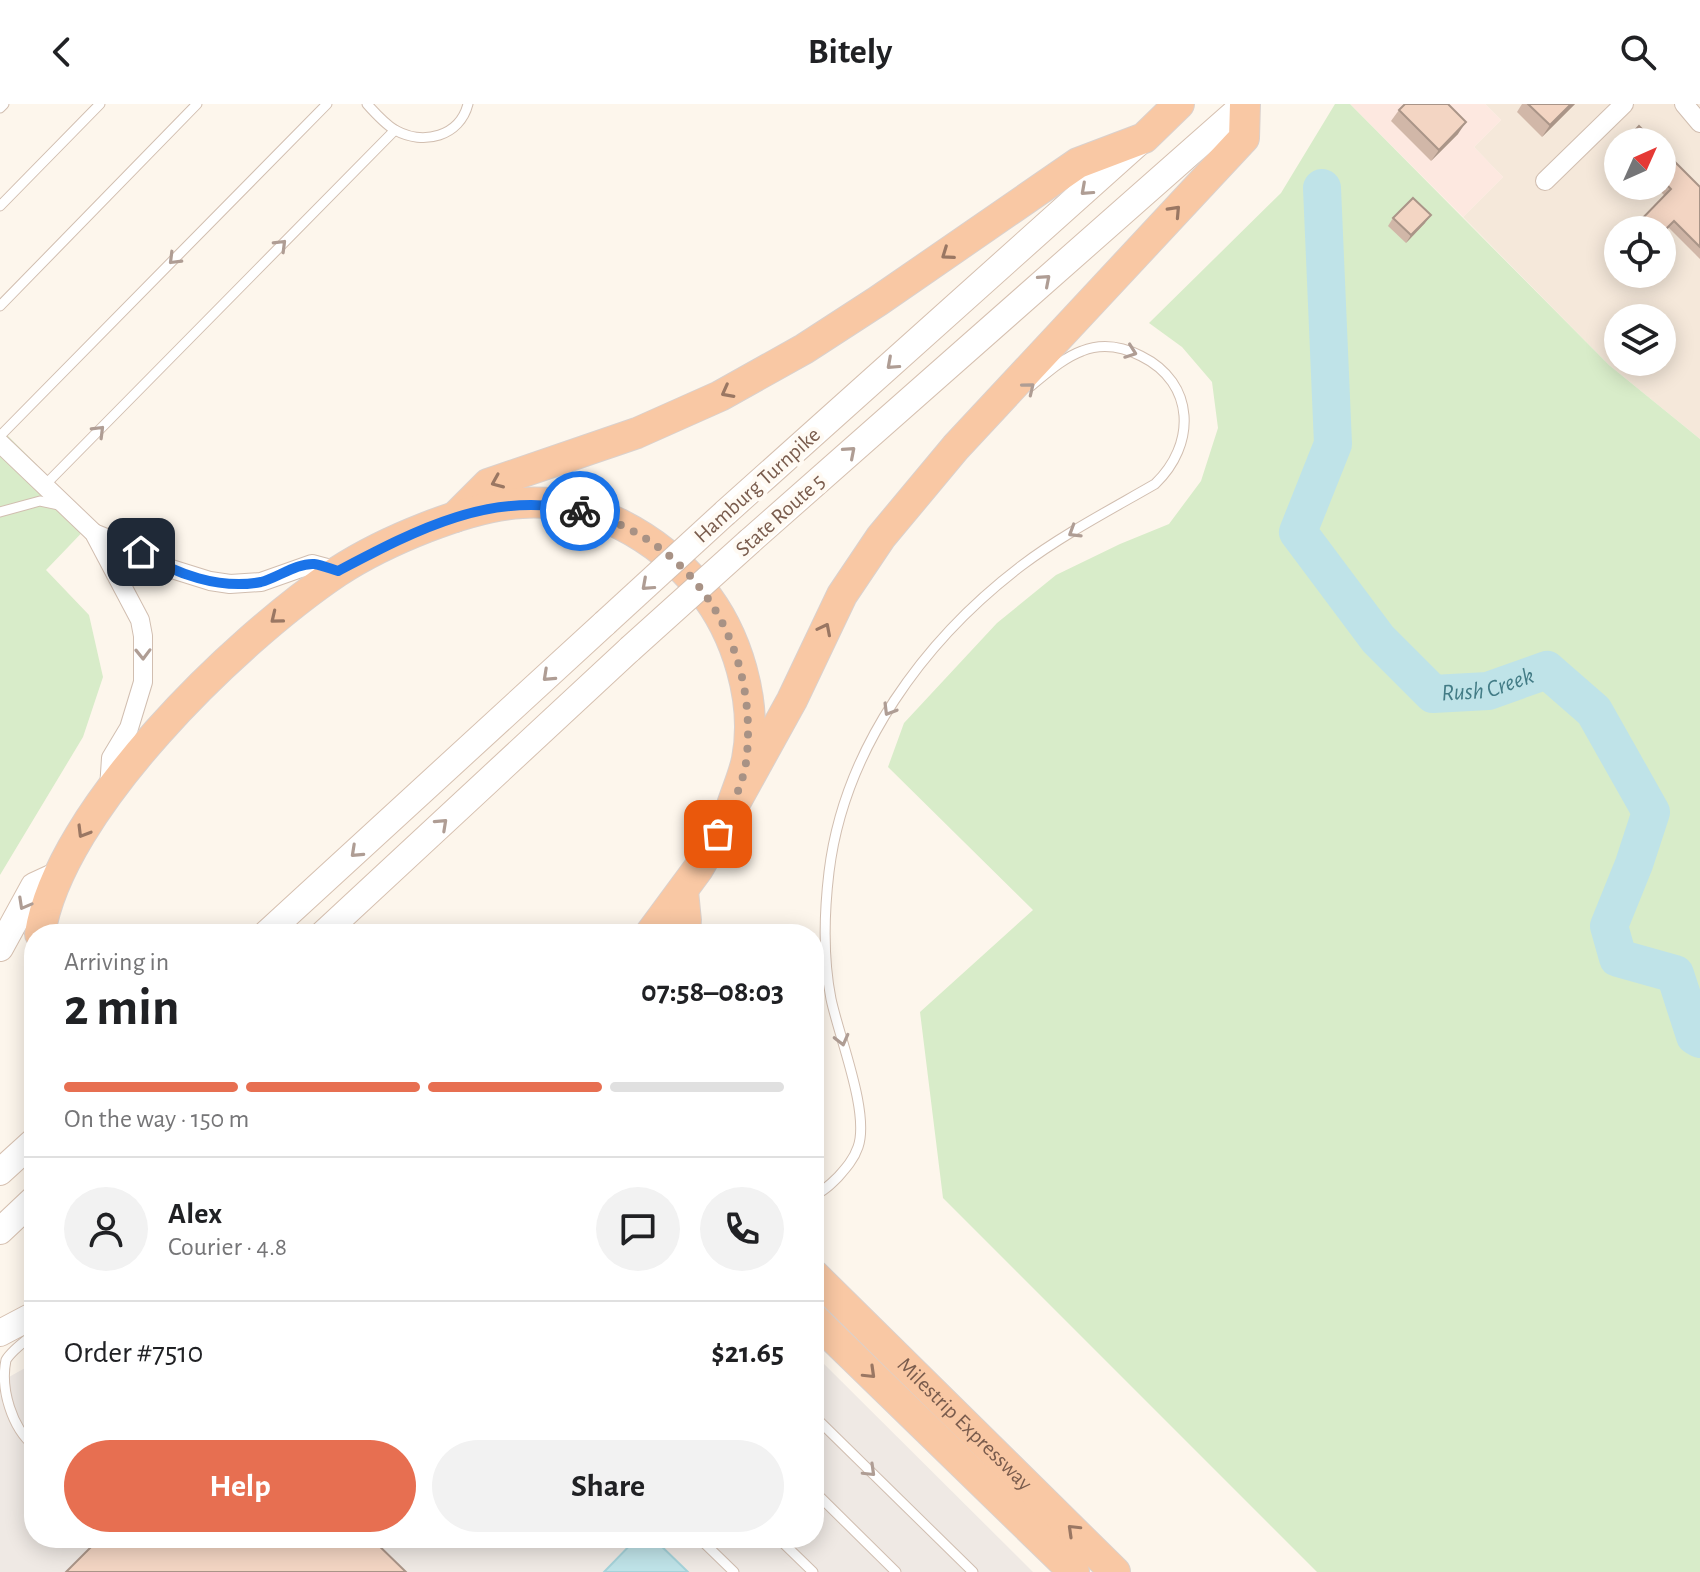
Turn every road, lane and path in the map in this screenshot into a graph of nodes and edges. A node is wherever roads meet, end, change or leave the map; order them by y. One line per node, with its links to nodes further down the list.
1 (100, 104): 14 (lane)
2 (197, 104): 15 (lane)
3 (327, 104): 16 (lane, one-way to 16)
4 (367, 104): 11 (lane)
5 (468, 104): 11 (lane)
6 (1179, 104): 12 (highway, Hamburg Turnpike)
7 (1245, 104): 18 (highway, one-way to 7); 31 (main road, State Route 5, one-way to 7, bridge)
8 (1624, 104): 13 (street)
9 (1684, 104): 10 (street)
10 (1700, 123)
11 (395, 130): 19 (lane, one-way to 11)
12 (1144, 138): 22 (highway, one-way to 22); 30 (main road, Hamburg Turnpike, one-way to 30, bridge)
13 (1545, 181)
14 (0, 206)
15 (0, 306)
16 (0, 436)
17 (0, 443): 19 (street)
18 (956, 447): 26 (highway, one-way to 18); 37 (lane, one-way to 37)
19 (44, 486): 20 (street)
20 (66, 507): 21 (lane); 23 (street)
21 (0, 512)
22 (455, 517): 24 (highway); 26 (highway)
23 (94, 533): 24 (street); 25 (street, one-way to 25)
24 (338, 571): 25 (highway, one-way to 25)
25 (108, 791): 27 (highway, one-way to 27)
26 (732, 805): 28 (highway)
27 (60, 874): 29 (highway); 34 (main road, one-way to 34)
28 (683, 891): 32 (highway); 33 (highway)
29 (43, 924)
30 (277, 924)
31 (334, 924)
32 (658, 924)
33 (684, 924)
34 (0, 948)
35 (24, 1150): 36 (main road)
36 (0, 1172)
37 (824, 1190)
38 (24, 1208): 39 (main road)
39 (0, 1231)
40 (824, 1285): 55 (highway, Milestrip Expressway, one-way to 40)
41 (24, 1320): 43 (main road)
42 (824, 1329): 54 (highway, Milestrip Expressway, one-way to 54)
43 (0, 1333)
44 (24, 1343): 46 (lane)
45 (824, 1426): 53 (lane, one-way to 53)
46 (24, 1438)
47 (824, 1501): 52 (lane)
48 (709, 1548): 50 (lane)
49 (788, 1548): 51 (lane)
50 (734, 1572)
51 (813, 1572)
52 (896, 1572)
53 (973, 1572)
54 (1074, 1572)
55 (1115, 1572)

